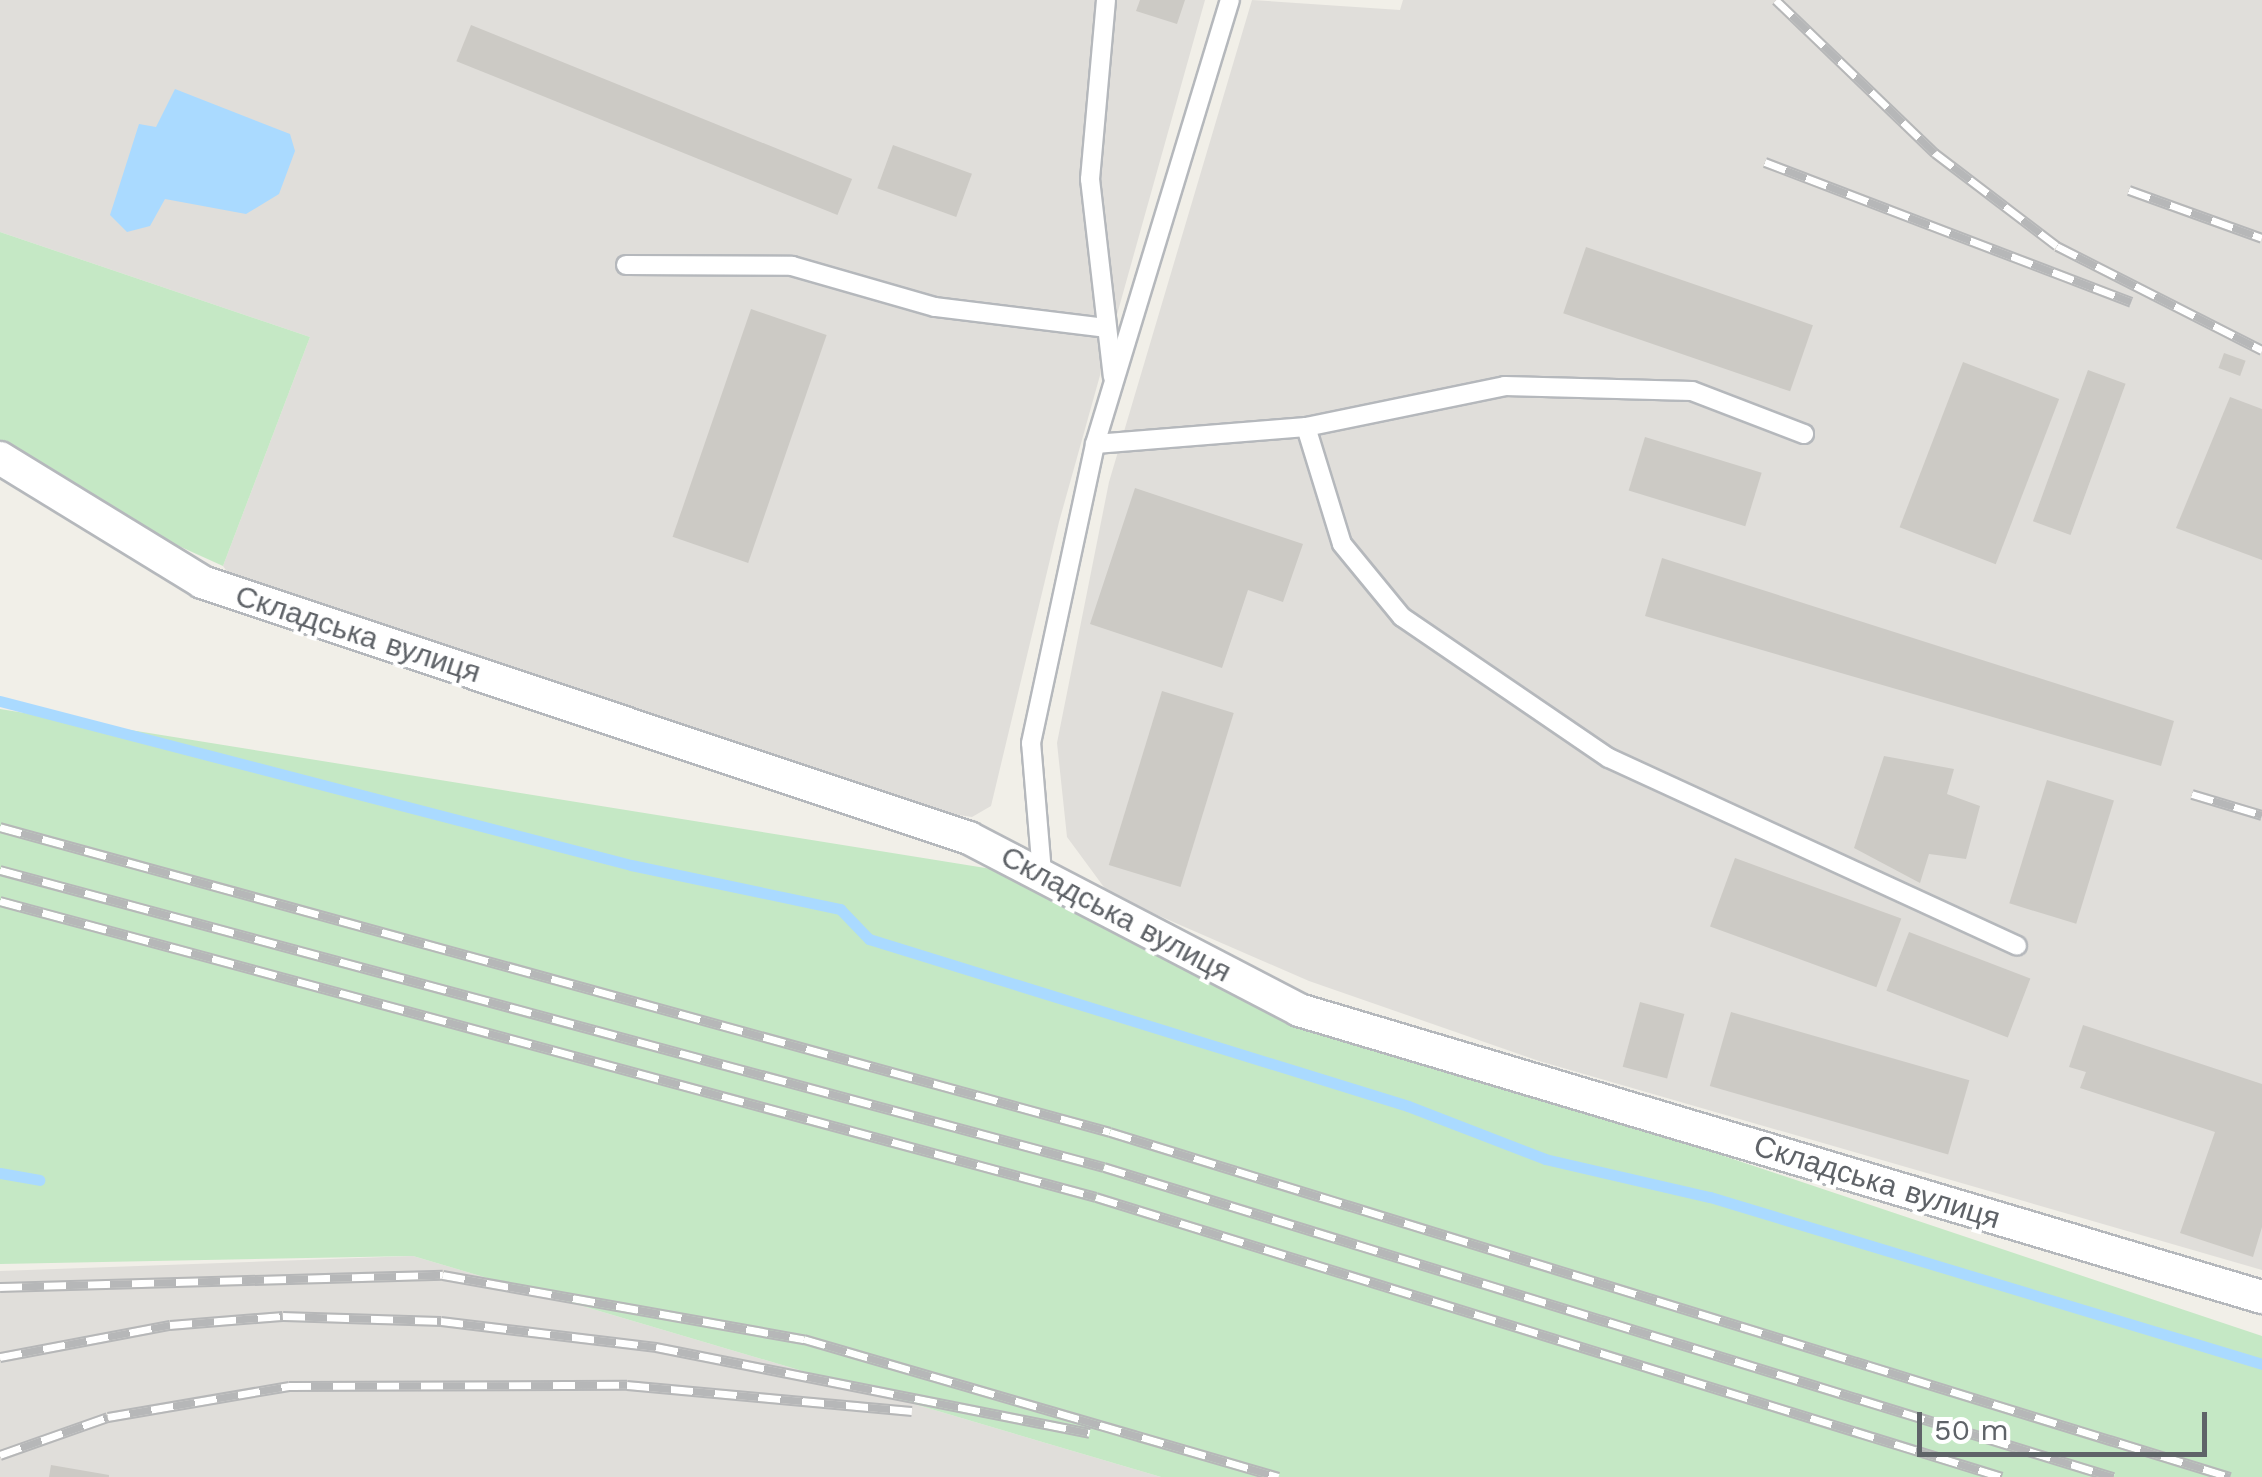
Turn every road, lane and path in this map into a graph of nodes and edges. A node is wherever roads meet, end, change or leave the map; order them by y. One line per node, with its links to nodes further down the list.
1 (1106, 0): 4 (lane)
2 (1230, 0): 5 (lane)
3 (626, 266): 4 (lane)
4 (1105, 328): 5 (lane)
5 (1114, 382): 8 (lane)
6 (1306, 427): 7 (lane); 8 (lane); 11 (lane)
7 (1804, 434)
8 (1095, 444): 10 (lane)
9 (0, 458): 10 (street, Складська вулиця)
10 (1042, 873): 12 (street, Складська вулиця)
11 (2016, 946)
12 (2262, 1297)

